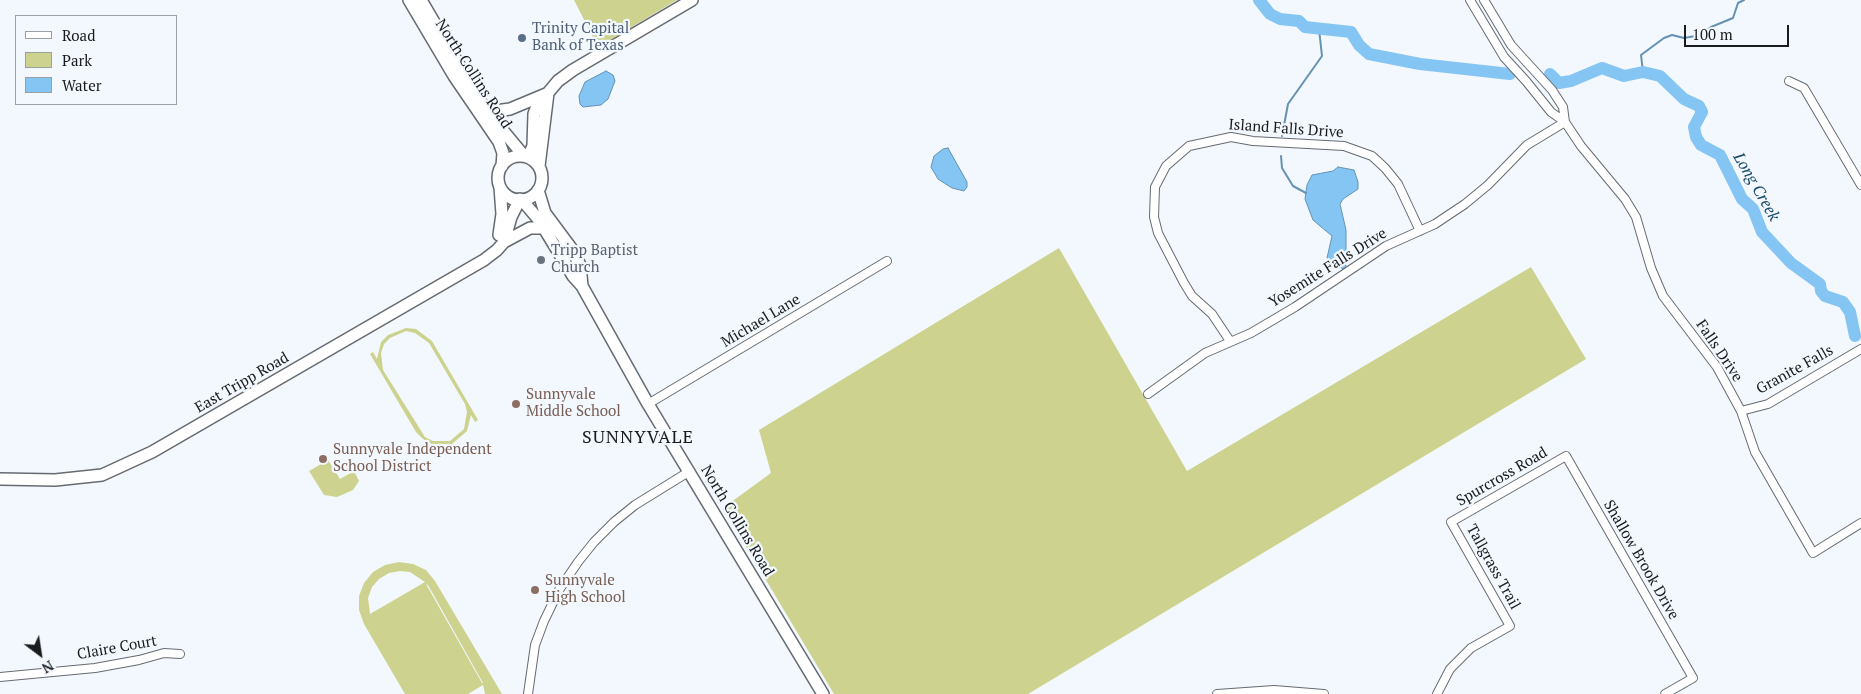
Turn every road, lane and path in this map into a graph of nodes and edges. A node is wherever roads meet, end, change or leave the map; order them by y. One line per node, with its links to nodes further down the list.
1 (410, 0): 6 (street, North Collins Road)
2 (421, 0): 6 (street, North Collins Road)
3 (692, 0): 8 (street)
4 (1484, 0): 10 (street, Falls Drive)
5 (1474, 1): 10 (street, Falls Drive)
6 (447, 55): 9 (street, North Collins Road); 12 (street, North Collins Road)
7 (1789, 81): 14 (street)
8 (548, 93): 9 (street); 11 (street); 13 (street)
9 (488, 112): 11 (street, North Collins Road)
10 (1565, 122): 19 (street, Yosemite Falls Drive); 28 (street, Falls Drive)
11 (526, 157): 12 (street); 13 (street)
12 (502, 166): 15 (street)
13 (539, 166): 16 (street)
14 (1861, 185)
15 (500, 186): 17 (street); 21 (street, East Tripp Road)
16 (538, 190): 17 (street); 23 (street, North Collins Road)
17 (521, 200): 18 (street, North Collins Road); 20 (street)
18 (544, 228): 20 (street, East Tripp Road); 23 (street, North Collins Road)
19 (1420, 231): 24 (street, Yosemite Falls Drive); 24 (street, Island Falls Drive)
20 (504, 242): 21 (street, East Tripp Road)
21 (484, 260): 31 (street, East Tripp Road)
22 (887, 262): 27 (street, Michael Lane)
23 (582, 286): 27 (street, North Collins Road)
24 (1230, 341): 26 (street, Yosemite Falls Drive)
25 (1861, 349): 28 (street, Granite Falls)
26 (1148, 394)
27 (648, 404): 30 (street, North Collins Road)
28 (1741, 411): 33 (street, Falls Drive)
29 (1566, 456): 32 (street, Spurcross Road); 41 (street, Shallow Brook Drive)
30 (690, 471): 36 (street); 37 (street, North Collins Road)
31 (0, 479)
32 (1451, 522): 40 (street, Tallgrass Trail)
33 (1861, 522)
34 (180, 654): 35 (street, Claire Court)
35 (0, 678)
36 (528, 694)
37 (823, 694)
38 (1216, 694): 39 (street)
39 (1324, 694)
40 (1437, 694)
41 (1665, 694)

